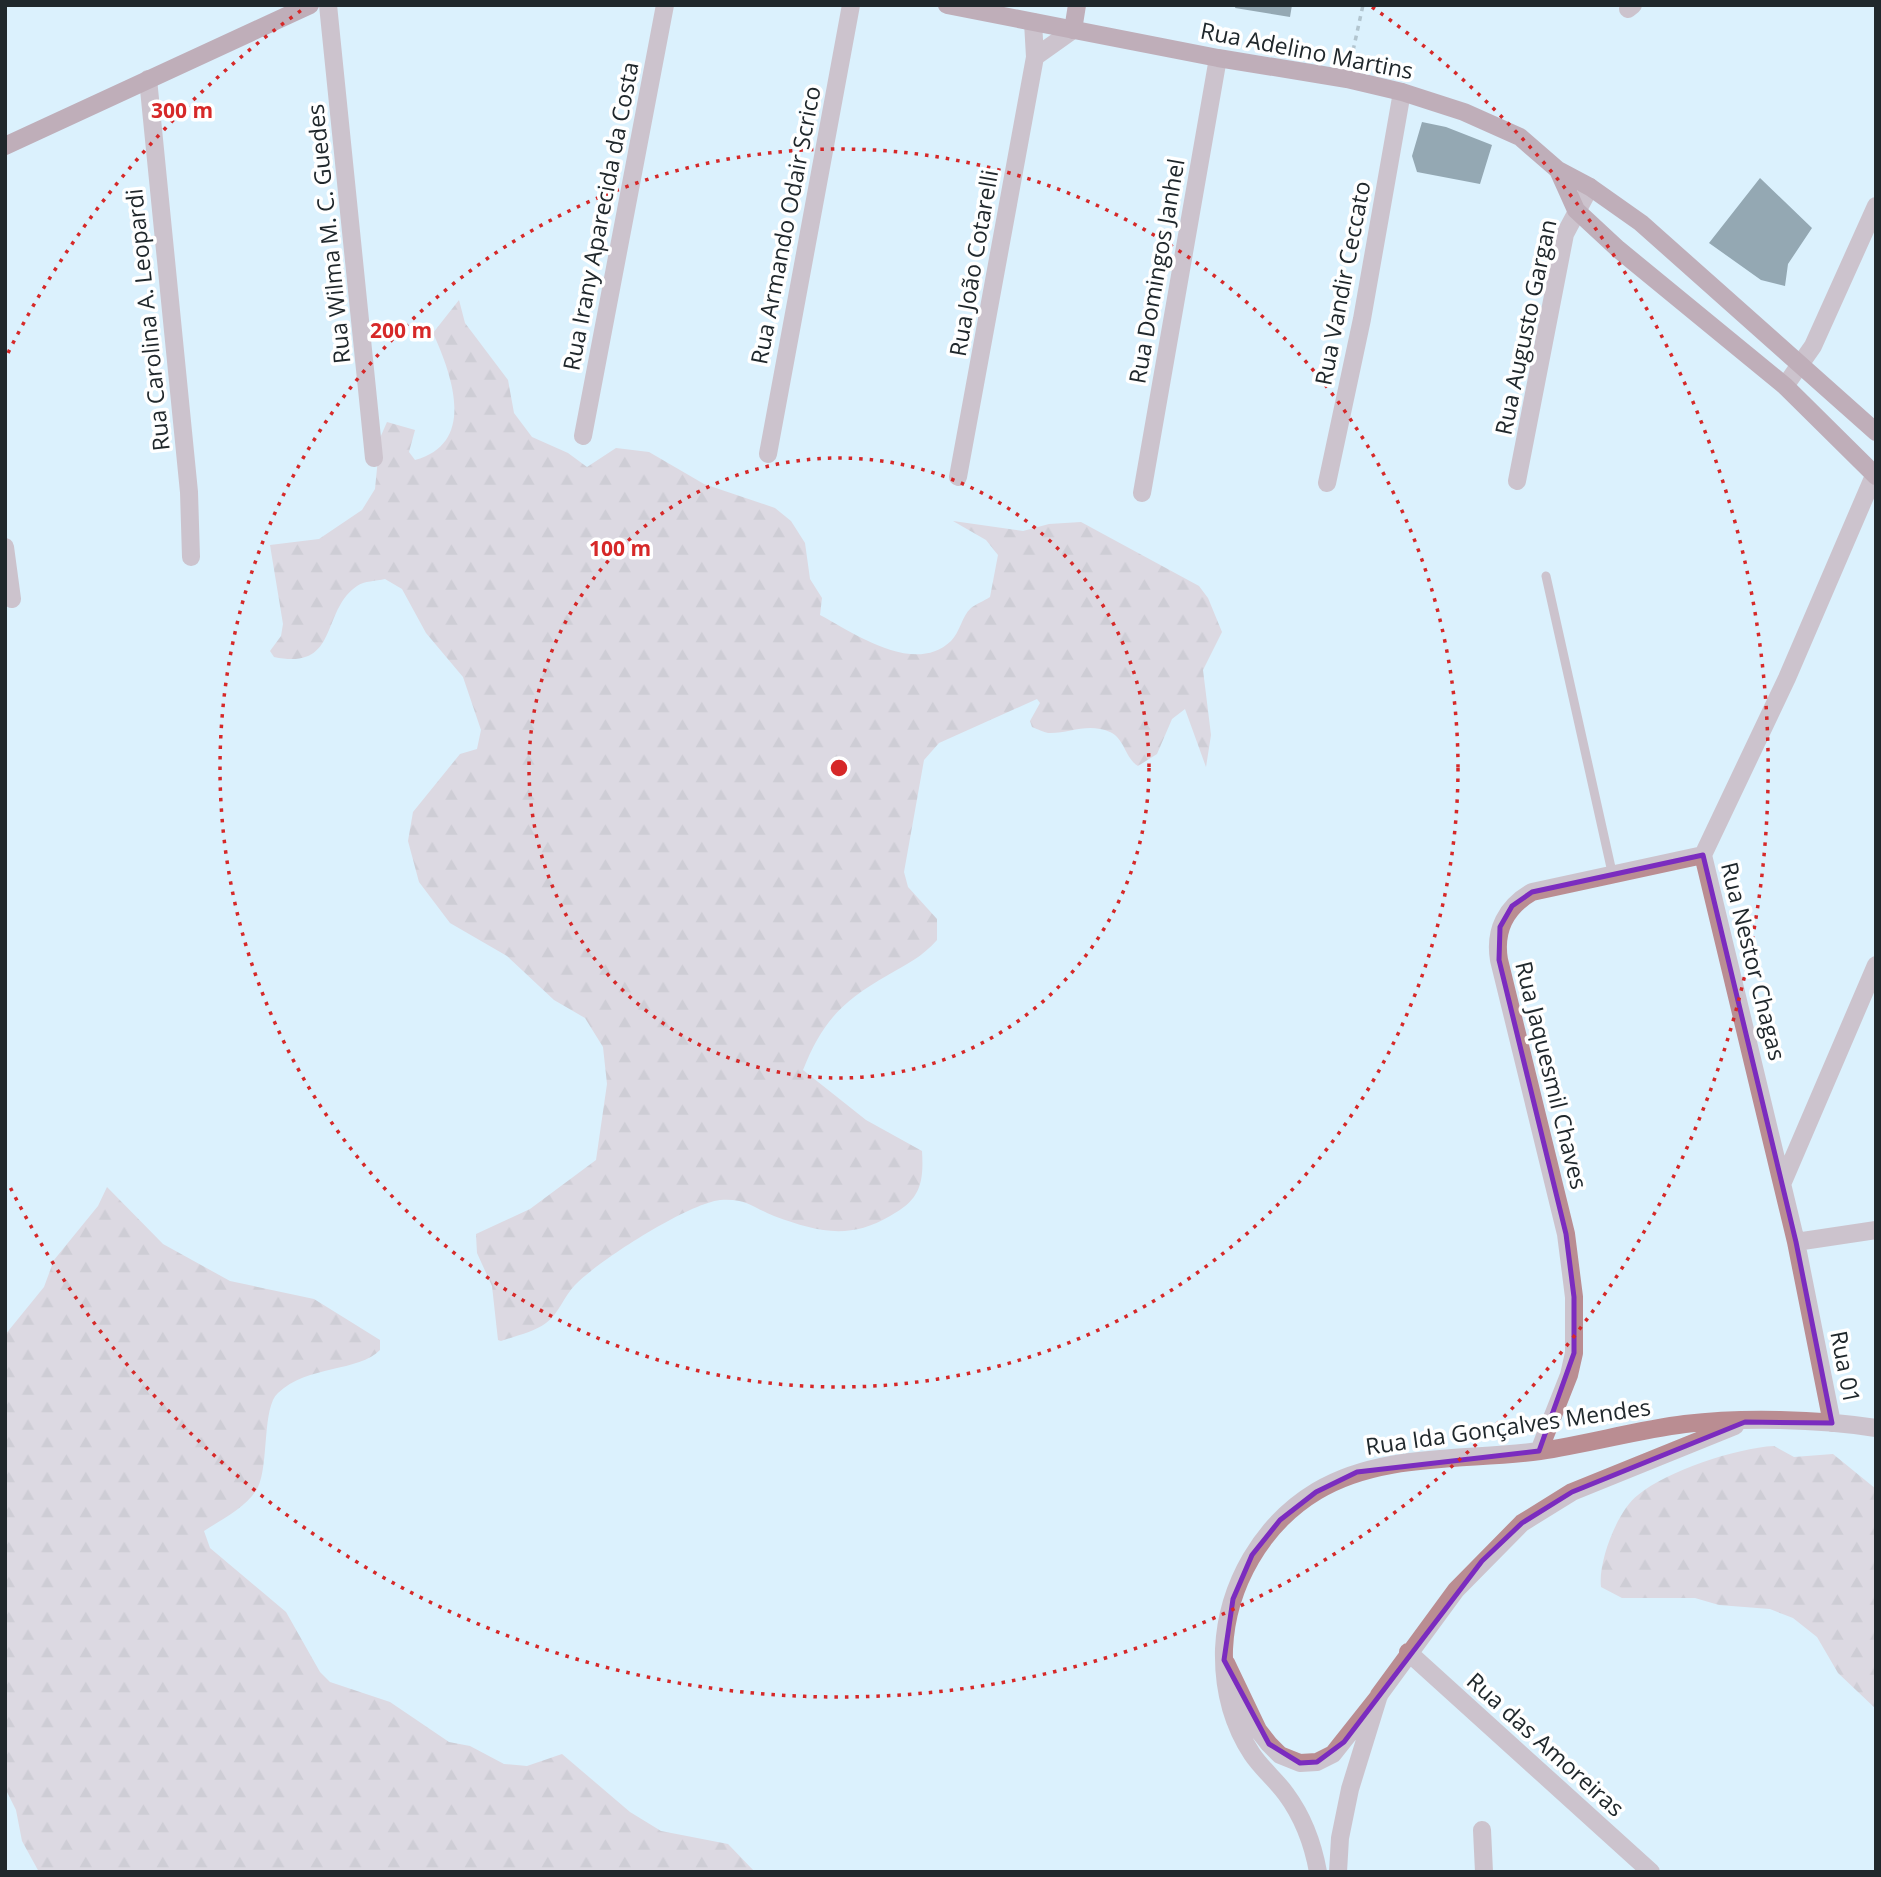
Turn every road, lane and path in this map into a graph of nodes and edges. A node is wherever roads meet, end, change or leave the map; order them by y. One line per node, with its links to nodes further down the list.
1 (310, 5): 12 (street)
2 (328, 5): 25 (street, Rua Wilma M. C. Guedes)
3 (665, 5): 23 (street, Rua Irany Aparecida da Costa)
4 (851, 5): 24 (street, Rua Armando Odair Scrico)
5 (947, 5): 8 (street, Rua Adelino Martins)
6 (1077, 5): 9 (street)
7 (1363, 5): 13 (path)
8 (1035, 14): 9 (street, Rua Adelino Martins); 10 (street, Rua João Cotarelli)
9 (1073, 30): 10 (street); 11 (street, Rua Adelino Martins)
10 (1035, 57): 27 (street, Rua João Cotarelli)
11 (1217, 58): 13 (street, Rua Adelino Martins); 30 (street, Rua Domingos Janhel)
12 (148, 79): 15 (street); 32 (street, Rua Carolina A. Leopardi)
13 (1347, 79): 14 (street, Rua Adelino Martins)
14 (1402, 92): 16 (street, Rua Adelino Martins); 29 (street, Rua Vandir Ceccato)
15 (5, 146)
16 (1558, 170): 17 (street, Rua Adelino Martins); 19 (street, Rua Adelino Martins)
17 (1590, 187): 19 (street, Rua Augusto Gargan); 20 (street, Rua Adelino Martins)
18 (1876, 206): 20 (street)
19 (1576, 210): 21 (street, Rua Adelino Martins); 28 (street, Rua Augusto Gargan)
20 (1802, 365): 21 (street); 22 (street, Rua Adelino Martins)
21 (1785, 386): 26 (street, Rua Adelino Martins)
22 (1876, 432)
23 (583, 436)
24 (768, 454)
25 (374, 458)
26 (1875, 474): 35 (street, Rua Nestor Chagas)
27 (958, 477)
28 (1517, 481)
29 (1327, 483)
30 (1142, 493)
31 (5, 547): 34 (street)
32 (191, 557)
33 (1546, 576): 36 (lane)
34 (12, 599)
35 (1703, 855): 36 (street, Rua Jaquesmil Chaves); 38 (street, Rua Nestor Chagas)
36 (1612, 872): 45 (street, Rua Jaquesmil Chaves)
37 (1876, 965): 38 (street)
38 (1783, 1182): 40 (street, Rua Nestor Chagas)
39 (1876, 1230): 40 (street)
40 (1796, 1242): 41 (street, Rua Nestor Chagas)
41 (1811, 1321): 43 (street, Rua 01)
42 (1745, 1422): 43 (street, Rua Ida Gonçalves Mendes); 45 (street, Rua Ida Gonçalves Mendes); 46 (street, Rua Ida Gonçalves Mendes)
43 (1832, 1423): 44 (street, Rua Ida Gonçalves Mendes)
44 (1876, 1428)
45 (1539, 1451): 47 (street, Rua Ida Gonçalves Mendes)
46 (1408, 1653): 48 (street, Rua Ida Gonçalves Mendes); 53 (street, Rua das Amoreiras)
47 (1224, 1660): 48 (street, Rua Ida Gonçalves Mendes); 50 (street, Rua Ida Gonçalves Mendes)
48 (1379, 1695): 51 (street, Rua Ida Gonçalves Mendes)
49 (1482, 1830): 52 (street)
50 (1318, 1872)
51 (1338, 1872)
52 (1484, 1872)
53 (1651, 1872)

